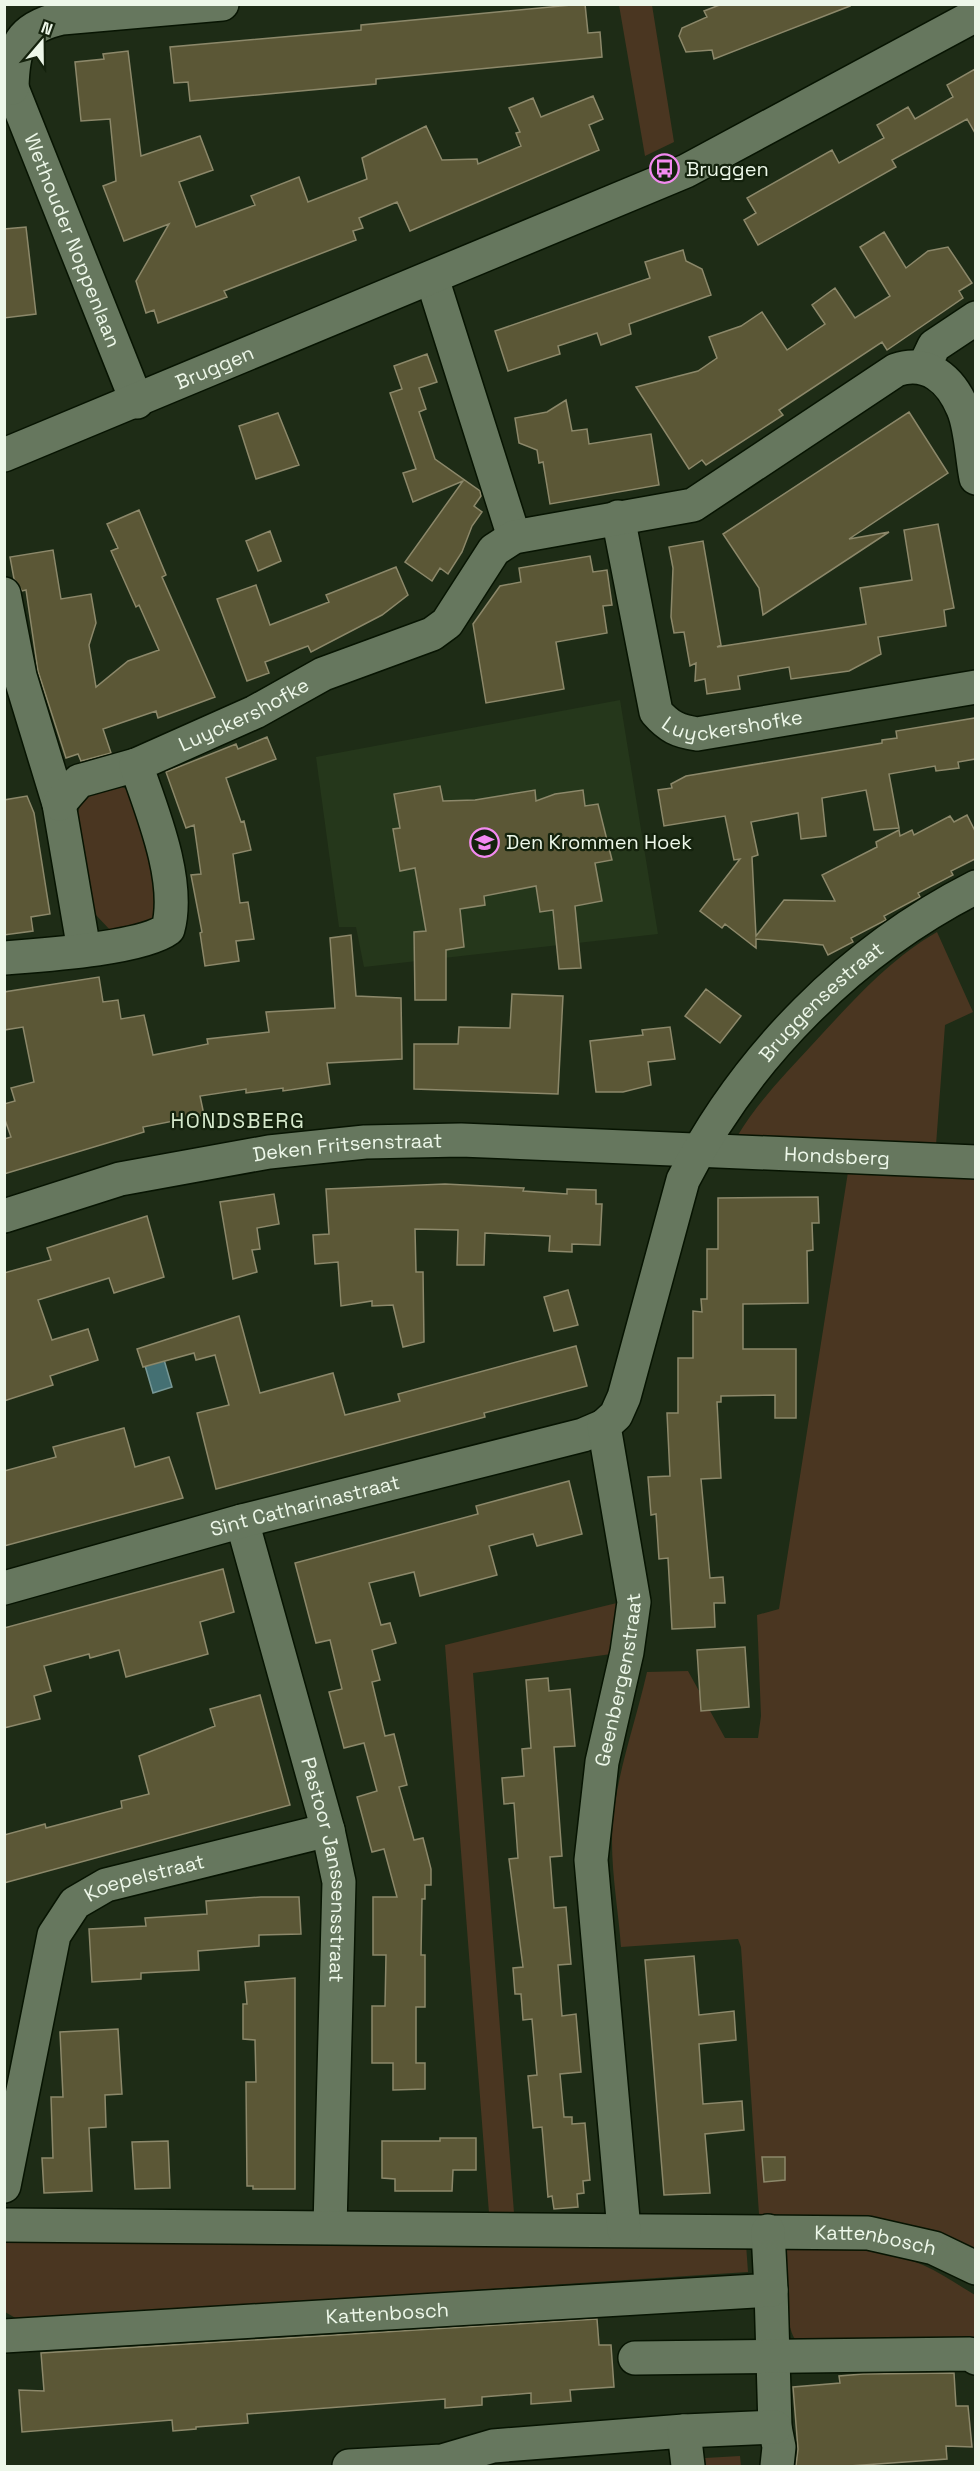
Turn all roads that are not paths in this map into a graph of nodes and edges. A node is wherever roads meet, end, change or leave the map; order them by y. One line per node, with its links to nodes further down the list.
1 (222, 4): 2 (street)
2 (214, 5): 3 (street)
3 (38, 14): 5 (street)
4 (975, 15): 6 (street, Bruggen)
5 (8, 88): 9 (street, Wethouder Noppenlaan)
6 (432, 278): 9 (street, Bruggen); 13 (street)
7 (975, 318): 8 (street)
8 (924, 367): 11 (street); 12 (street, Luyckershofke)
9 (137, 402): 10 (street, Bruggen)
10 (4, 455)
11 (975, 478)
12 (618, 518): 13 (street, Luyckershofke); 15 (street, Luyckershofke)
13 (514, 537): 16 (street, Luyckershofke)
14 (4, 594): 17 (street)
15 (975, 687)
16 (136, 765): 17 (street, Luyckershofke); 19 (street)
17 (59, 804): 19 (street)
18 (975, 887): 21 (street, Bruggensestraat)
19 (84, 950): 20 (street)
20 (4, 958)
21 (698, 1150): 22 (street, Hondsberg); 23 (street, Deken Fritsenstraat); 24 (street)
22 (975, 1162)
23 (4, 1216)
24 (604, 1426): 25 (street, Sint Catharinastraat); 31 (street, Geenbergenstraat)
25 (242, 1521): 26 (street, Sint Catharinastraat); 27 (street, Pastoor Janssensstraat)
26 (4, 1588)
27 (328, 1830): 28 (street, Koepelstraat); 30 (street, Pastoor Janssensstraat)
28 (4, 2186)
29 (4, 2224): 30 (street, Kattenbosch)
30 (330, 2227): 31 (street, Kattenbosch)
31 (624, 2230): 32 (street, Kattenbosch)
32 (768, 2230): 33 (street, Kattenbosch); 34 (street)
33 (975, 2268)
34 (771, 2290): 35 (street, Kattenbosch); 36 (street)
35 (4, 2336)
36 (775, 2356): 37 (street); 38 (street); 39 (street)
37 (635, 2358)
38 (975, 2358)
39 (775, 2427): 40 (street); 43 (street)
40 (684, 2431): 41 (street); 42 (street)
41 (348, 2466)
42 (688, 2466)
43 (777, 2466)

